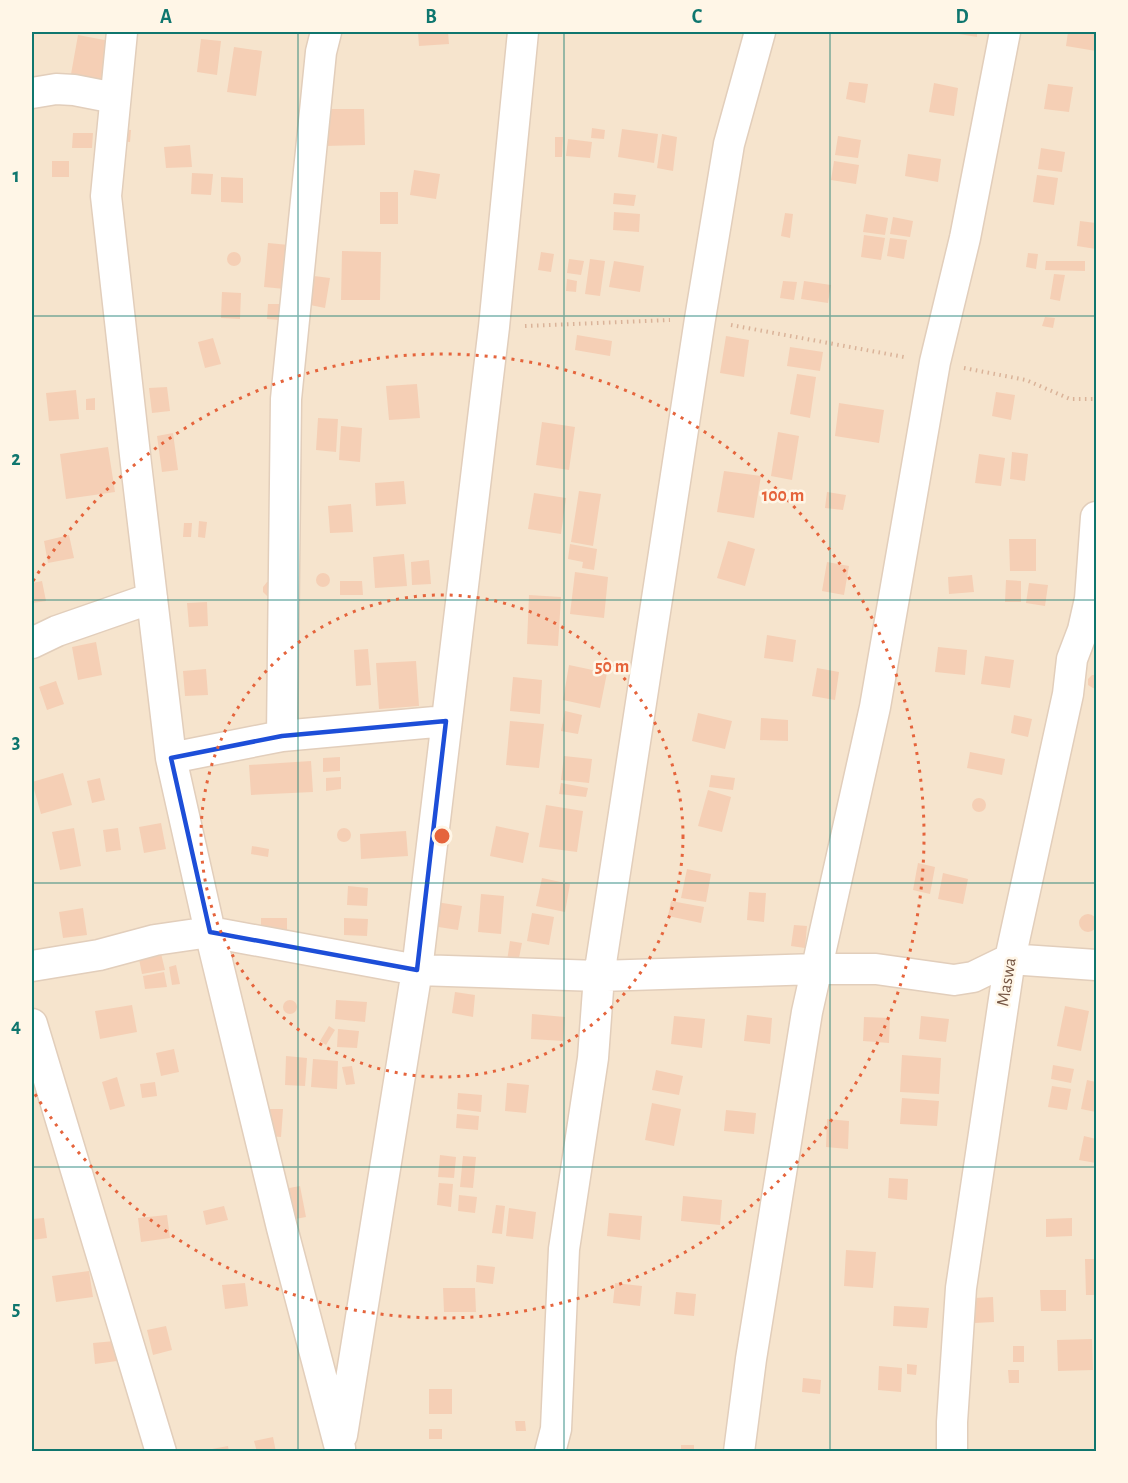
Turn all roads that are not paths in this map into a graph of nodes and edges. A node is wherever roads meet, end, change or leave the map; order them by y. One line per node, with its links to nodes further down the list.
1 (122, 32): 7 (street)
2 (326, 32): 12 (street)
3 (523, 32): 11 (street)
4 (760, 32): 20 (street)
5 (1005, 32): 18 (street)
6 (32, 93): 7 (street)
7 (115, 98): 9 (street)
8 (1096, 518): 15 (street, Maswa)
9 (152, 598): 10 (street); 13 (street)
10 (32, 644)
11 (446, 721): 12 (street); 19 (street)
12 (282, 736): 13 (street)
13 (171, 758): 14 (street)
14 (210, 932): 17 (street); 19 (street); 22 (street)
15 (1010, 959): 16 (street); 18 (street); 26 (street, Maswa)
16 (1096, 965)
17 (32, 966)
18 (817, 969): 20 (street); 25 (street)
19 (417, 970): 20 (street); 22 (street)
20 (599, 976): 24 (street)
21 (32, 1024): 23 (street)
22 (340, 1450)
23 (161, 1452)
24 (550, 1452)
25 (739, 1452)
26 (952, 1452)

